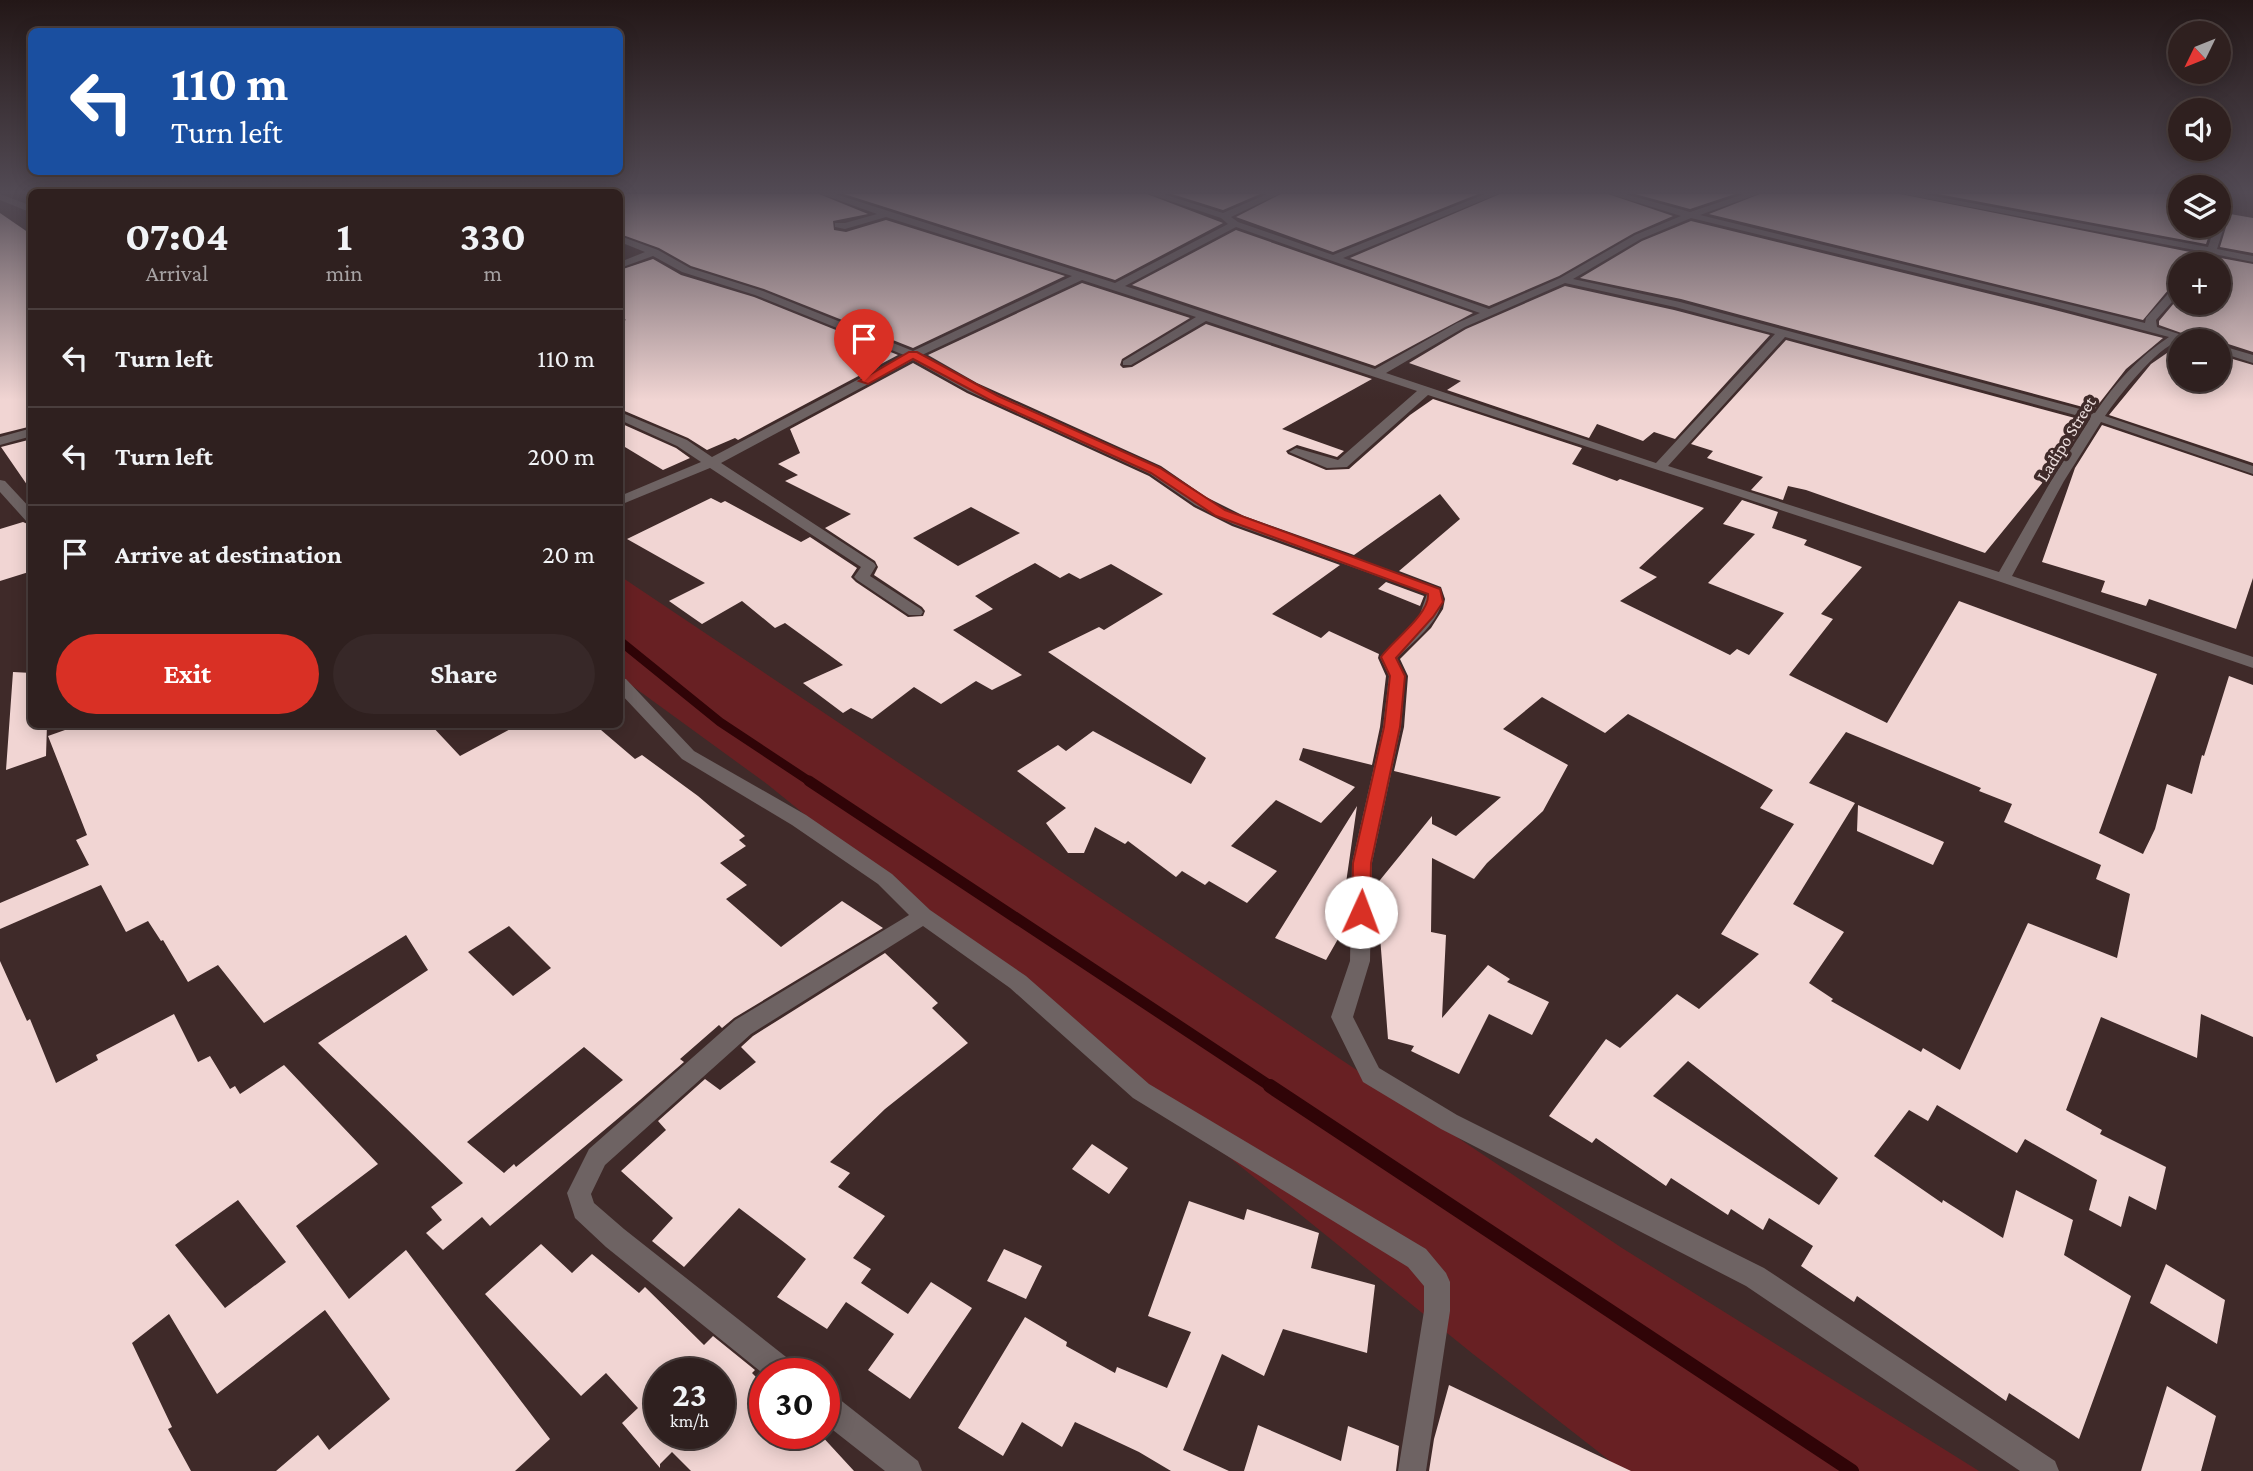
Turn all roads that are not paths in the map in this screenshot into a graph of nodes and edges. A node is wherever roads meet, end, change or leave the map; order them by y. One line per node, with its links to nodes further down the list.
1 (673, 263): 18 (street)
2 (1038, 263): 7 (street)
3 (1162, 263): 9 (street)
4 (1347, 263): 11 (street)
5 (1594, 263): 8 (street)
6 (1887, 263): 13 (street)
7 (1079, 276): 9 (street); 18 (street)
8 (1564, 280): 11 (street); 14 (street)
9 (1116, 287): 12 (street)
10 (2168, 300): 13 (street)
11 (1491, 313): 21 (street)
12 (1204, 317): 20 (street); 21 (street)
13 (2152, 329): 15 (street)
14 (1783, 332): 24 (street); 29 (street)
15 (2168, 333)
16 (2168, 343): 24 (street, Ladipo Street)
17 (2231, 352): 19 (street)
18 (913, 355): 28 (street); 43 (street)
19 (2253, 359)
20 (1127, 363)
21 (1374, 374): 22 (street)
22 (1425, 391): 27 (street); 29 (street)
23 (623, 417): 28 (street)
24 (2097, 417): 30 (street); 34 (street, Ladipo Street)
25 (28, 433): 26 (street)
26 (0, 441)
27 (1296, 452)
28 (712, 462): 32 (street); 35 (street)
29 (1659, 468): 34 (street)
30 (2253, 470)
31 (0, 484): 33 (street)
32 (623, 500)
33 (28, 515)
34 (2003, 578): 36 (street)
35 (915, 612)
36 (2253, 663)
37 (623, 686): 38 (street)
38 (923, 916): 39 (street); 42 (street)
39 (765, 1358)
40 (840, 1418): 41 (street)
41 (908, 1471)
42 (1412, 1471)
43 (2045, 1471)

